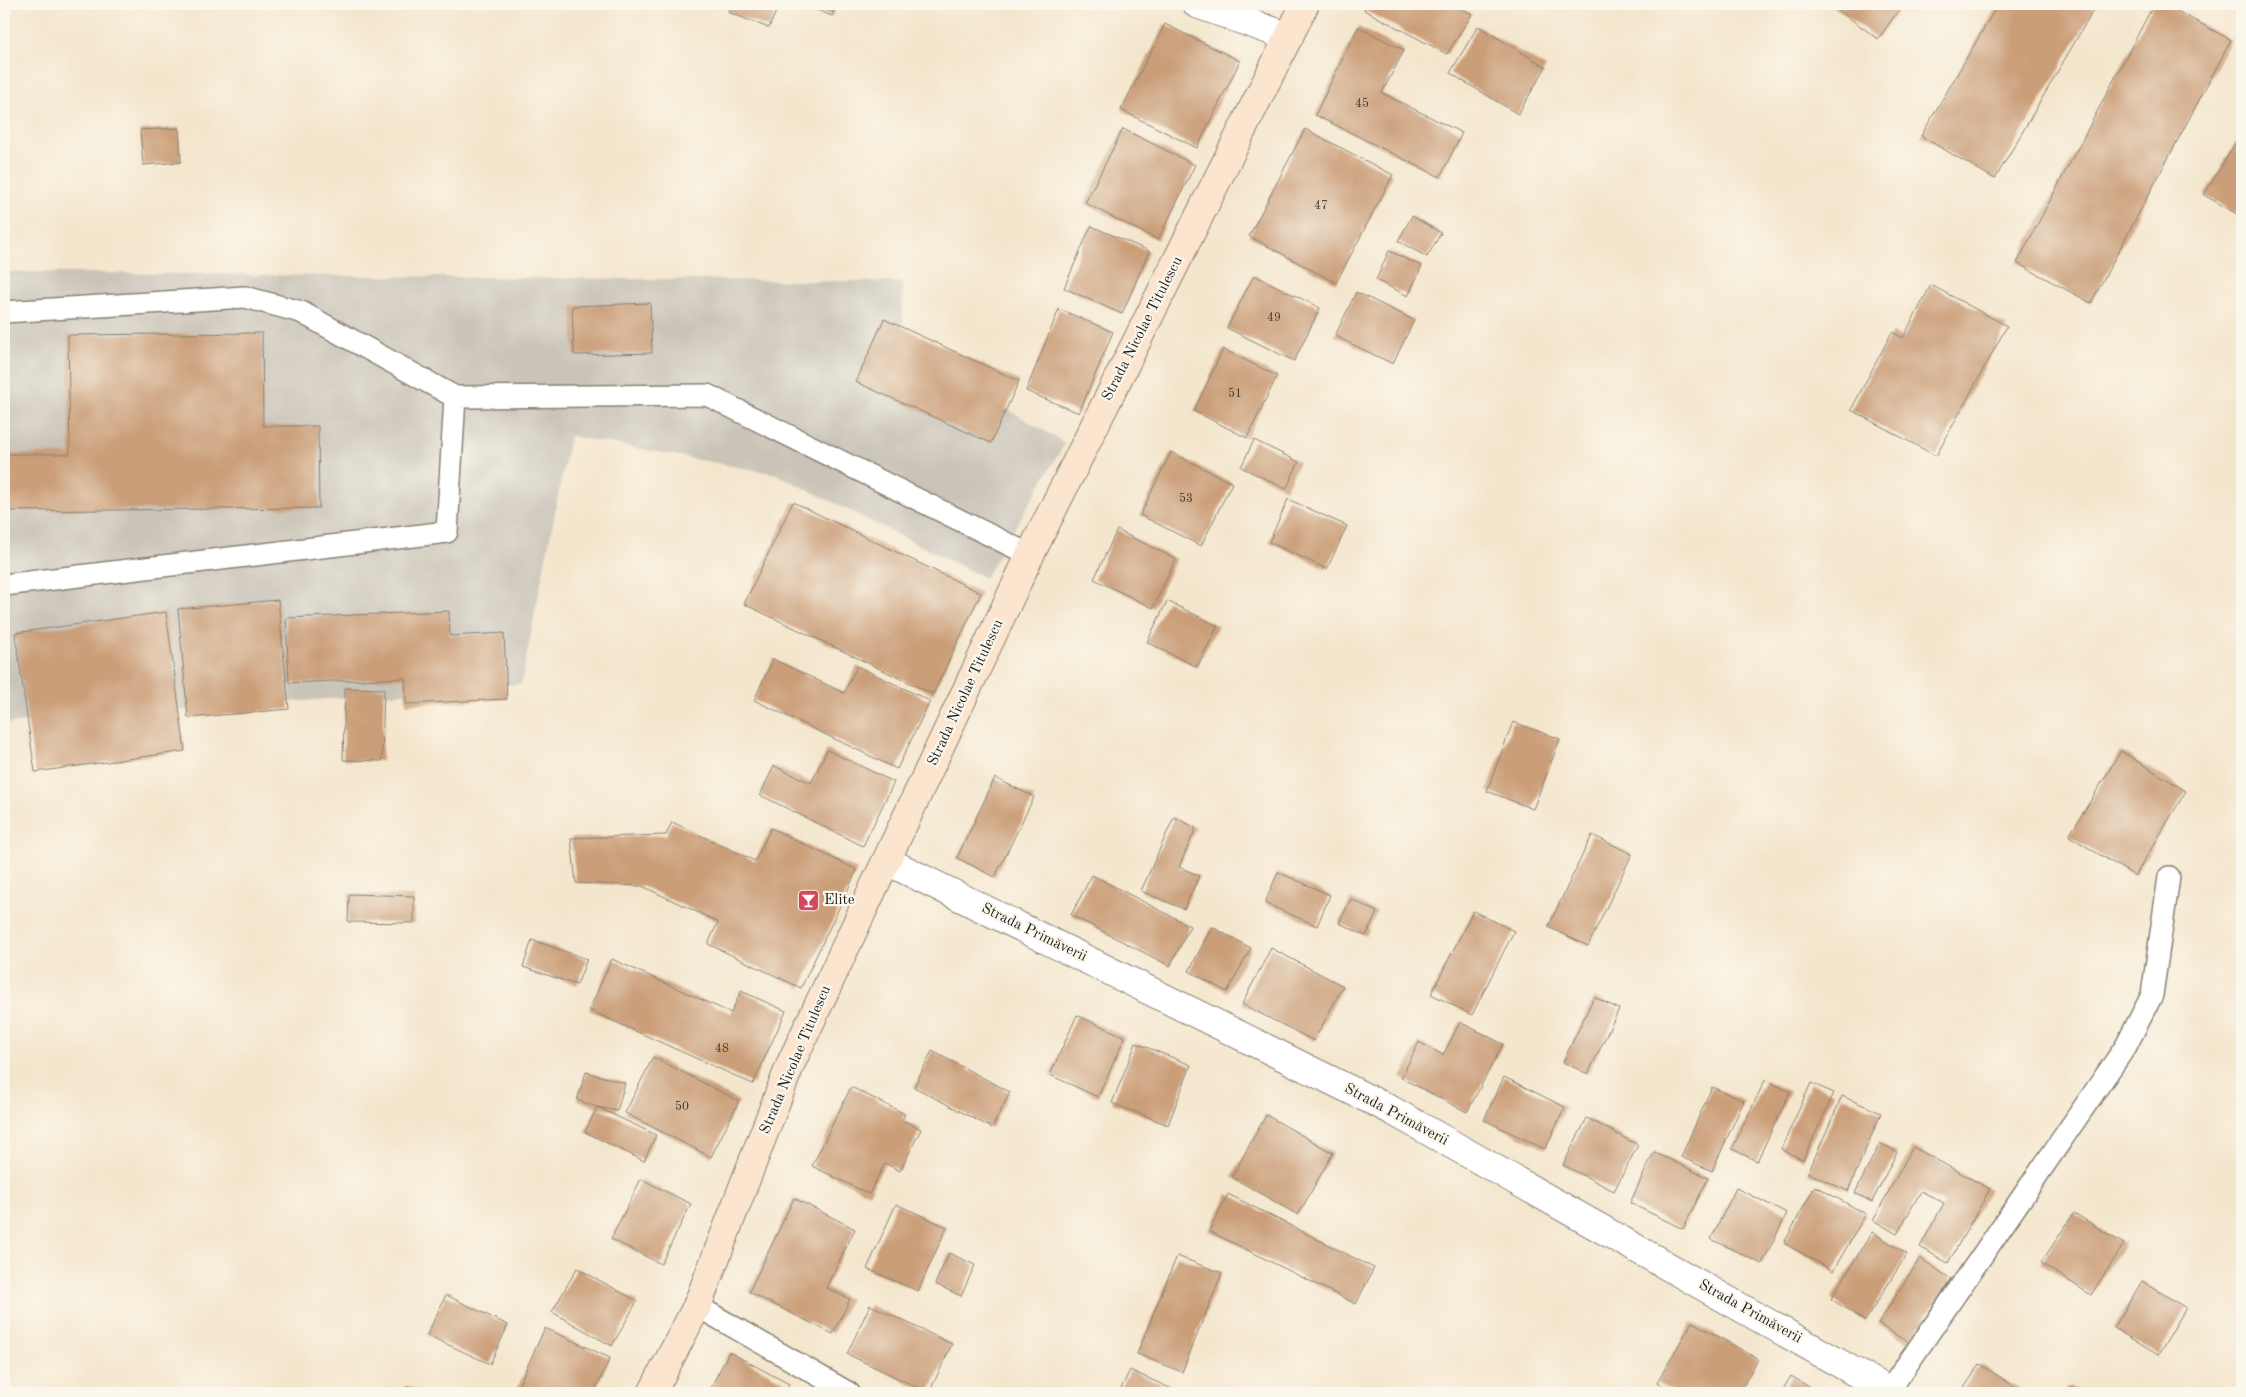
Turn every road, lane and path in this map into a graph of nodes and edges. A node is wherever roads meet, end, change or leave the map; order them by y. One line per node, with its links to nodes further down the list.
1 (1197, 4): 3 (street)
2 (1305, 4): 3 (street, Strada Nicolae Titulescu)
3 (1289, 37): 6 (street, Strada Nicolae Titulescu)
4 (4, 312): 5 (lane)
5 (455, 397): 6 (lane); 7 (lane)
6 (1030, 555): 8 (street, Strada Nicolae Titulescu)
7 (4, 585)
8 (887, 860): 10 (street, Strada Nicolae Titulescu); 11 (street, Strada Primăverii)
9 (2170, 877): 11 (lane)
10 (697, 1306): 12 (street, Strada Nicolae Titulescu); 13 (lane)
11 (1891, 1392)
12 (652, 1393)
13 (849, 1393)

